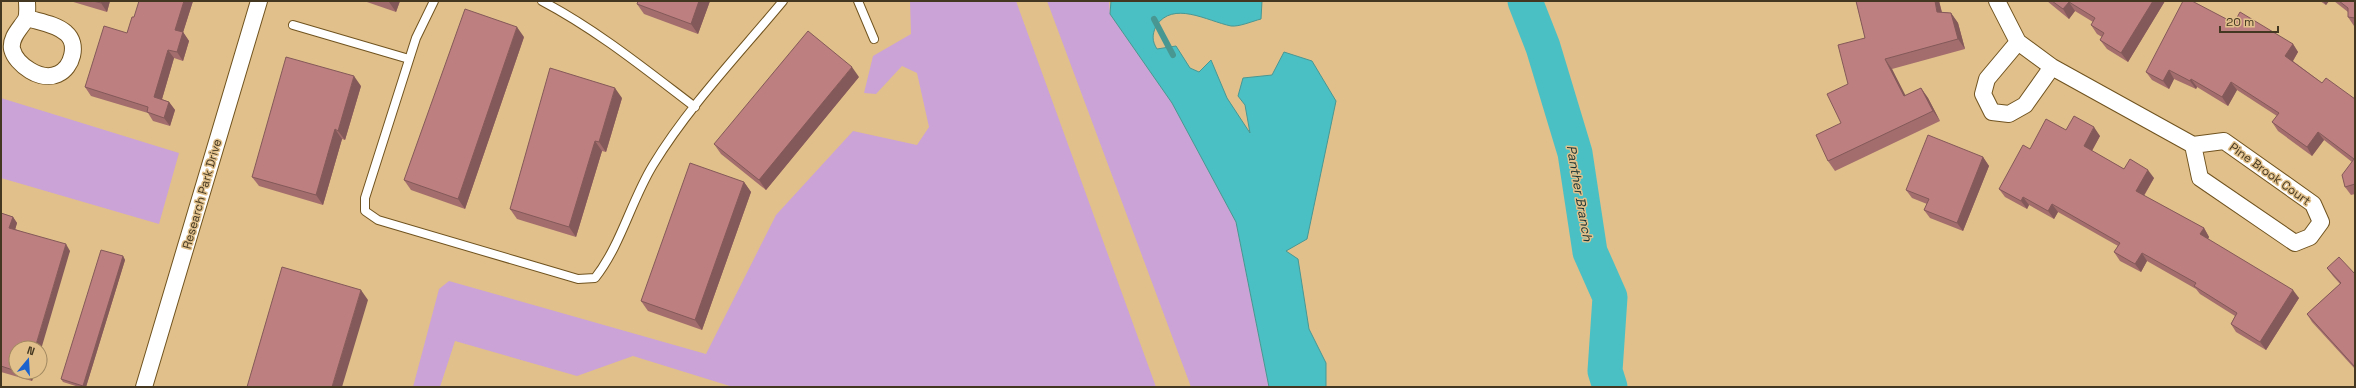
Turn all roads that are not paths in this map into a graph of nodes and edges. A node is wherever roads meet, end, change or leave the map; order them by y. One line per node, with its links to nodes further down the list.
1 (27, 1): 8 (street)
2 (259, 1): 16 (street, Research Park Drive)
3 (434, 1): 12 (lane)
4 (542, 1): 14 (lane)
5 (783, 1): 14 (lane)
6 (858, 1): 10 (lane)
7 (1997, 1): 11 (street)
8 (27, 18)
9 (293, 25): 12 (lane)
10 (874, 39)
11 (2018, 42): 13 (street); 13 (street)
12 (409, 59): 14 (lane)
13 (2052, 67): 15 (street)
14 (695, 107)
15 (2193, 145): 15 (street, Pine Brook Court)
16 (144, 387)

